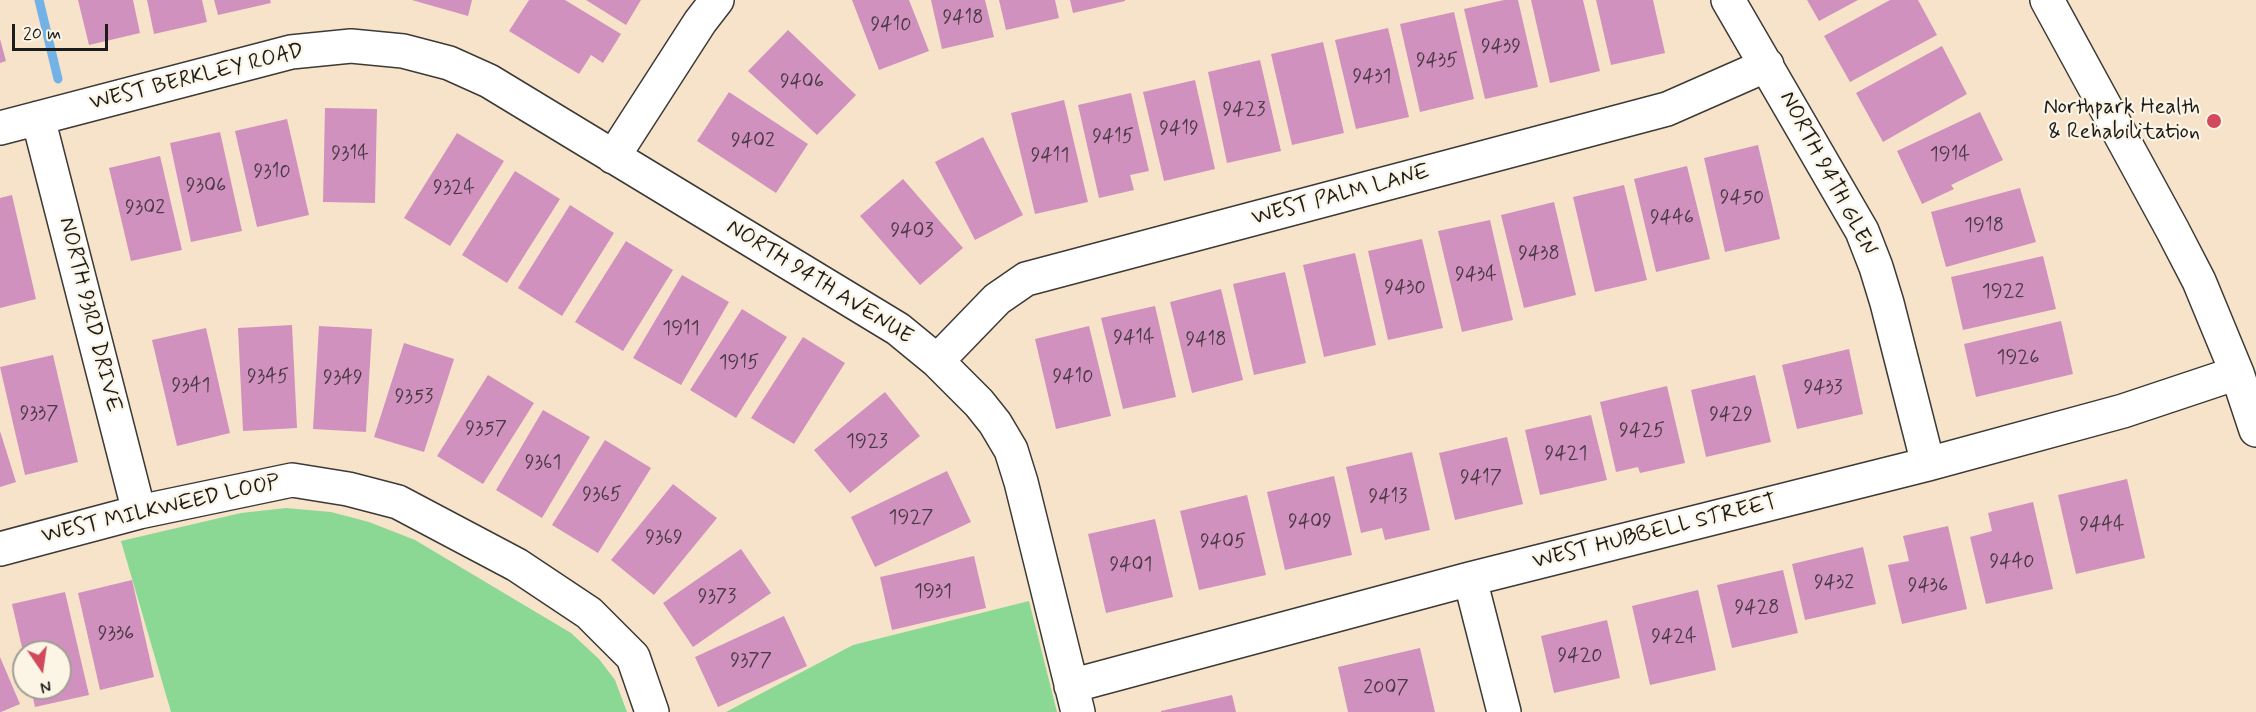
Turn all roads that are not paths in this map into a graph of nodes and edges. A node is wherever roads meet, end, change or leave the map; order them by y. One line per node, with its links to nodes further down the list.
1 (717, 0): 7 (street)
2 (1728, 0): 4 (street, NORTH 94TH GLEN)
3 (2047, 0): 9 (street)
4 (1767, 65): 8 (street, WEST PALM LANE); 11 (street, NORTH 94TH GLEN)
5 (38, 118): 6 (street, WEST BERKLEY ROAD); 7 (street, WEST BERKLEY ROAD); 12 (street, NORTH 93RD DRIVE)
6 (0, 128)
7 (613, 157): 8 (street, NORTH 94TH AVENUE)
8 (937, 362): 15 (street, NORTH 94TH AVENUE)
9 (2237, 373): 10 (street); 11 (street, WEST HUBBELL STREET)
10 (2256, 430)
11 (1928, 464): 14 (street, WEST HUBBELL STREET)
12 (139, 512): 13 (street, WEST MILKWEED LOOP); 16 (street, WEST MILKWEED LOOP)
13 (0, 549)
14 (1470, 579): 15 (street, WEST HUBBELL STREET); 17 (street)
15 (1074, 699)
16 (652, 712)
17 (1504, 712)

